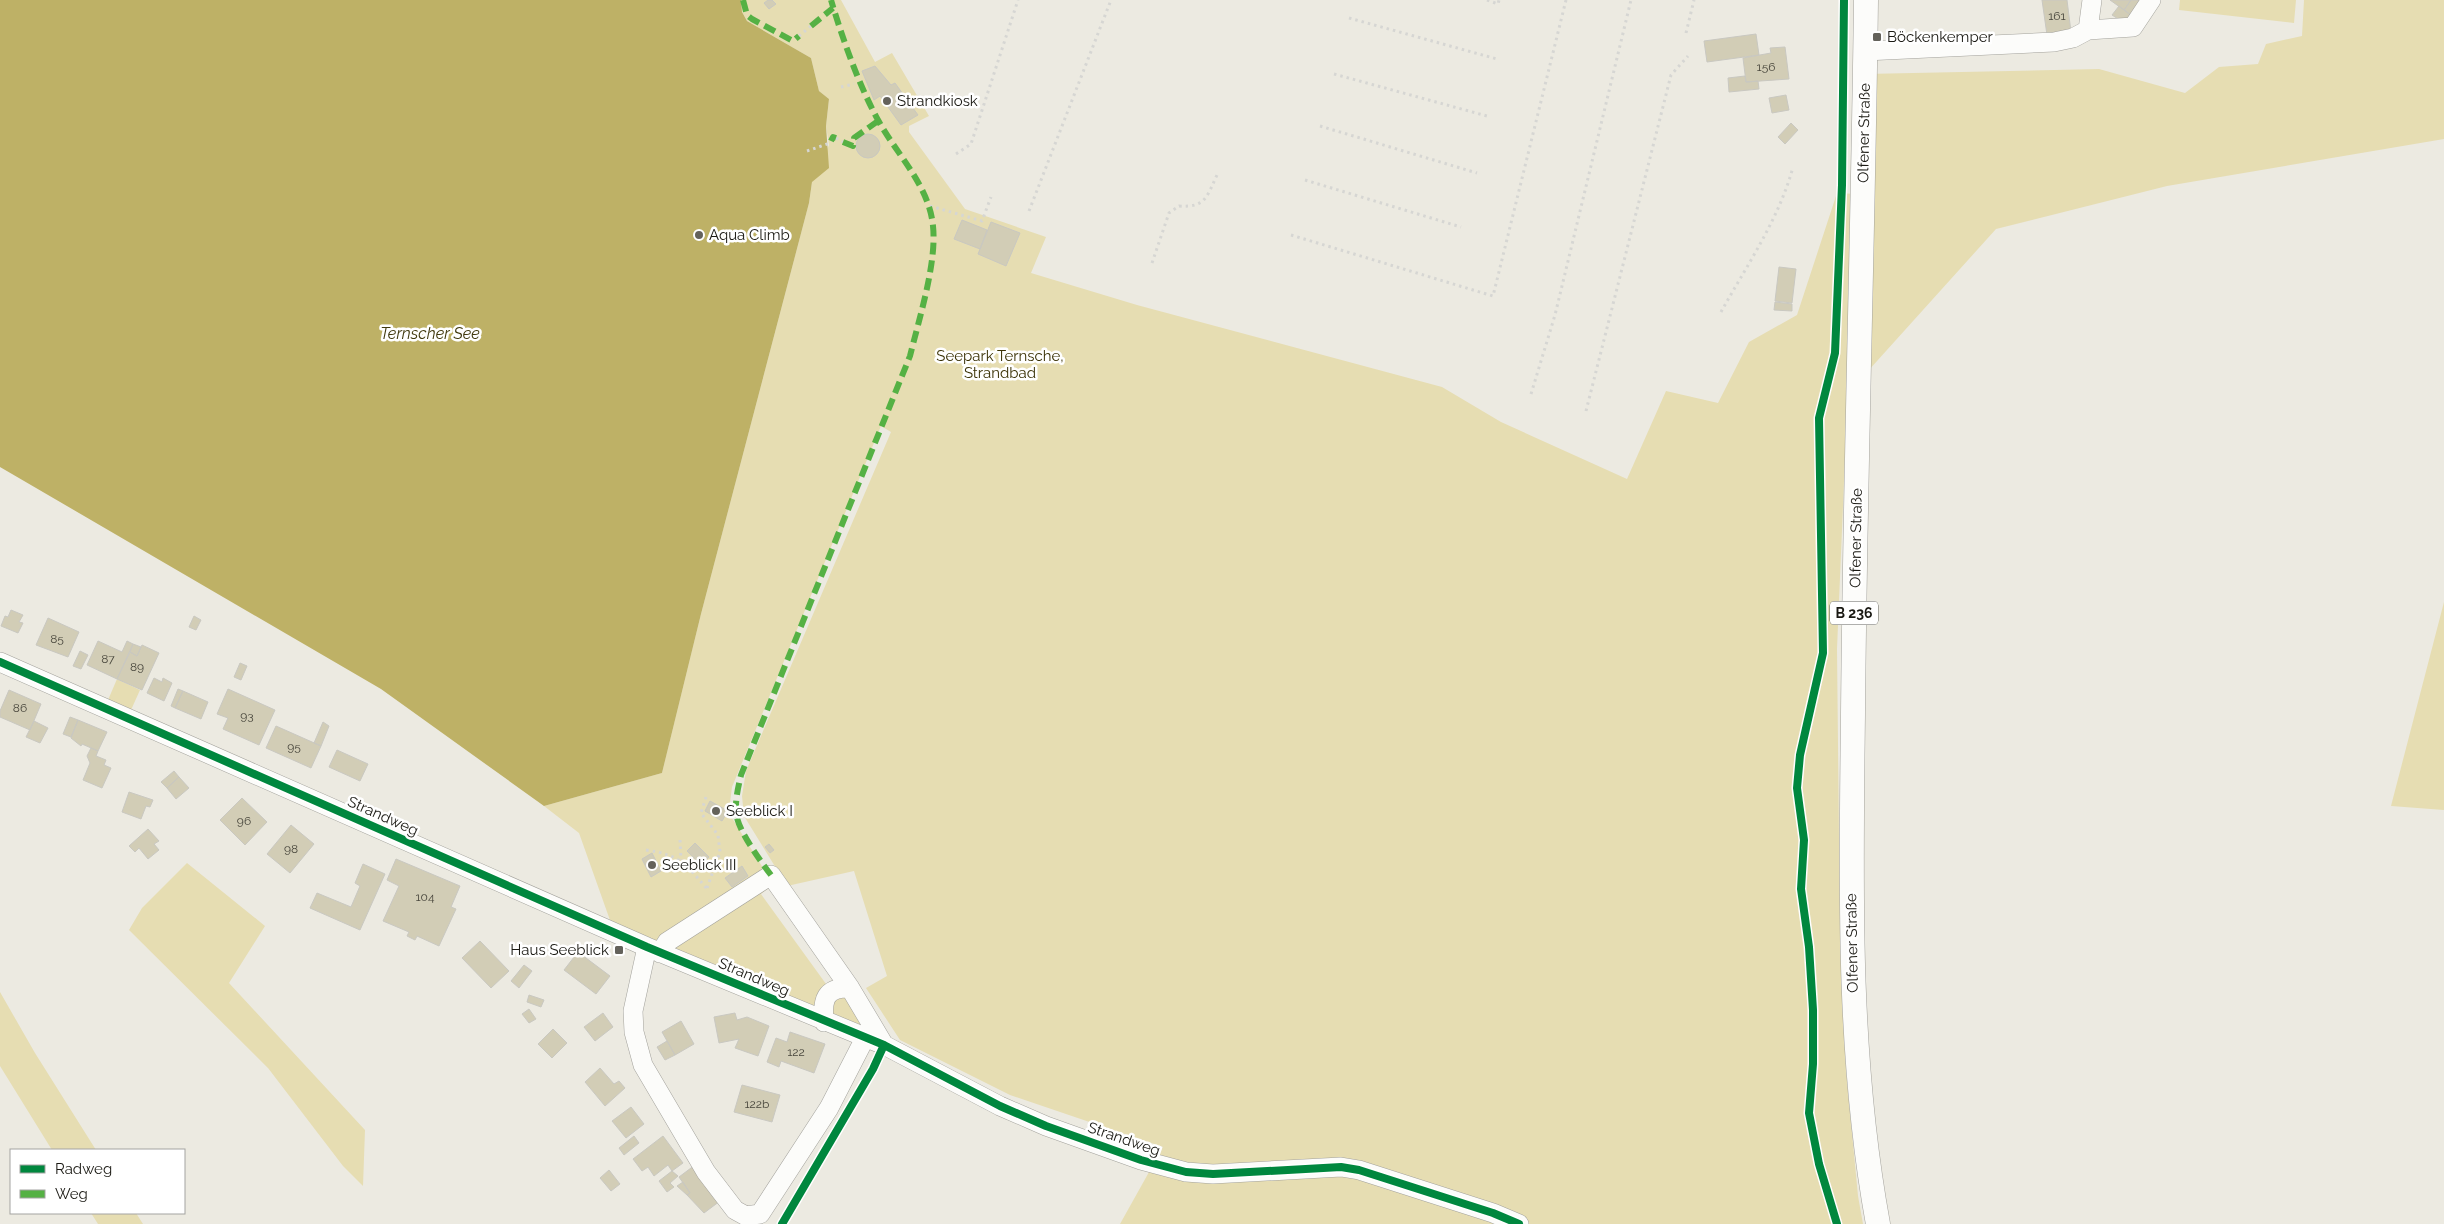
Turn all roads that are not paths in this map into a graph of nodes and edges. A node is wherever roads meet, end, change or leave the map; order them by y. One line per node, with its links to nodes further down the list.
1 (1866, 0): 5 (main road, Olfener Straße / B 236)
2 (2092, 0): 4 (street)
3 (2151, 0): 4 (street)
4 (2088, 30): 5 (street)
5 (1865, 51): 13 (main road, Olfener Straße / B 236)
6 (0, 662): 7 (street, Strandweg)
7 (653, 950): 8 (street); 9 (street, Strandweg); 10 (street)
8 (850, 988): 9 (street); 11 (street)
9 (824, 1022): 10 (street, Strandweg)
10 (865, 1038): 11 (street, Strandweg)
11 (884, 1045): 12 (street, Strandweg)
12 (1519, 1224)
13 (1878, 1224)

